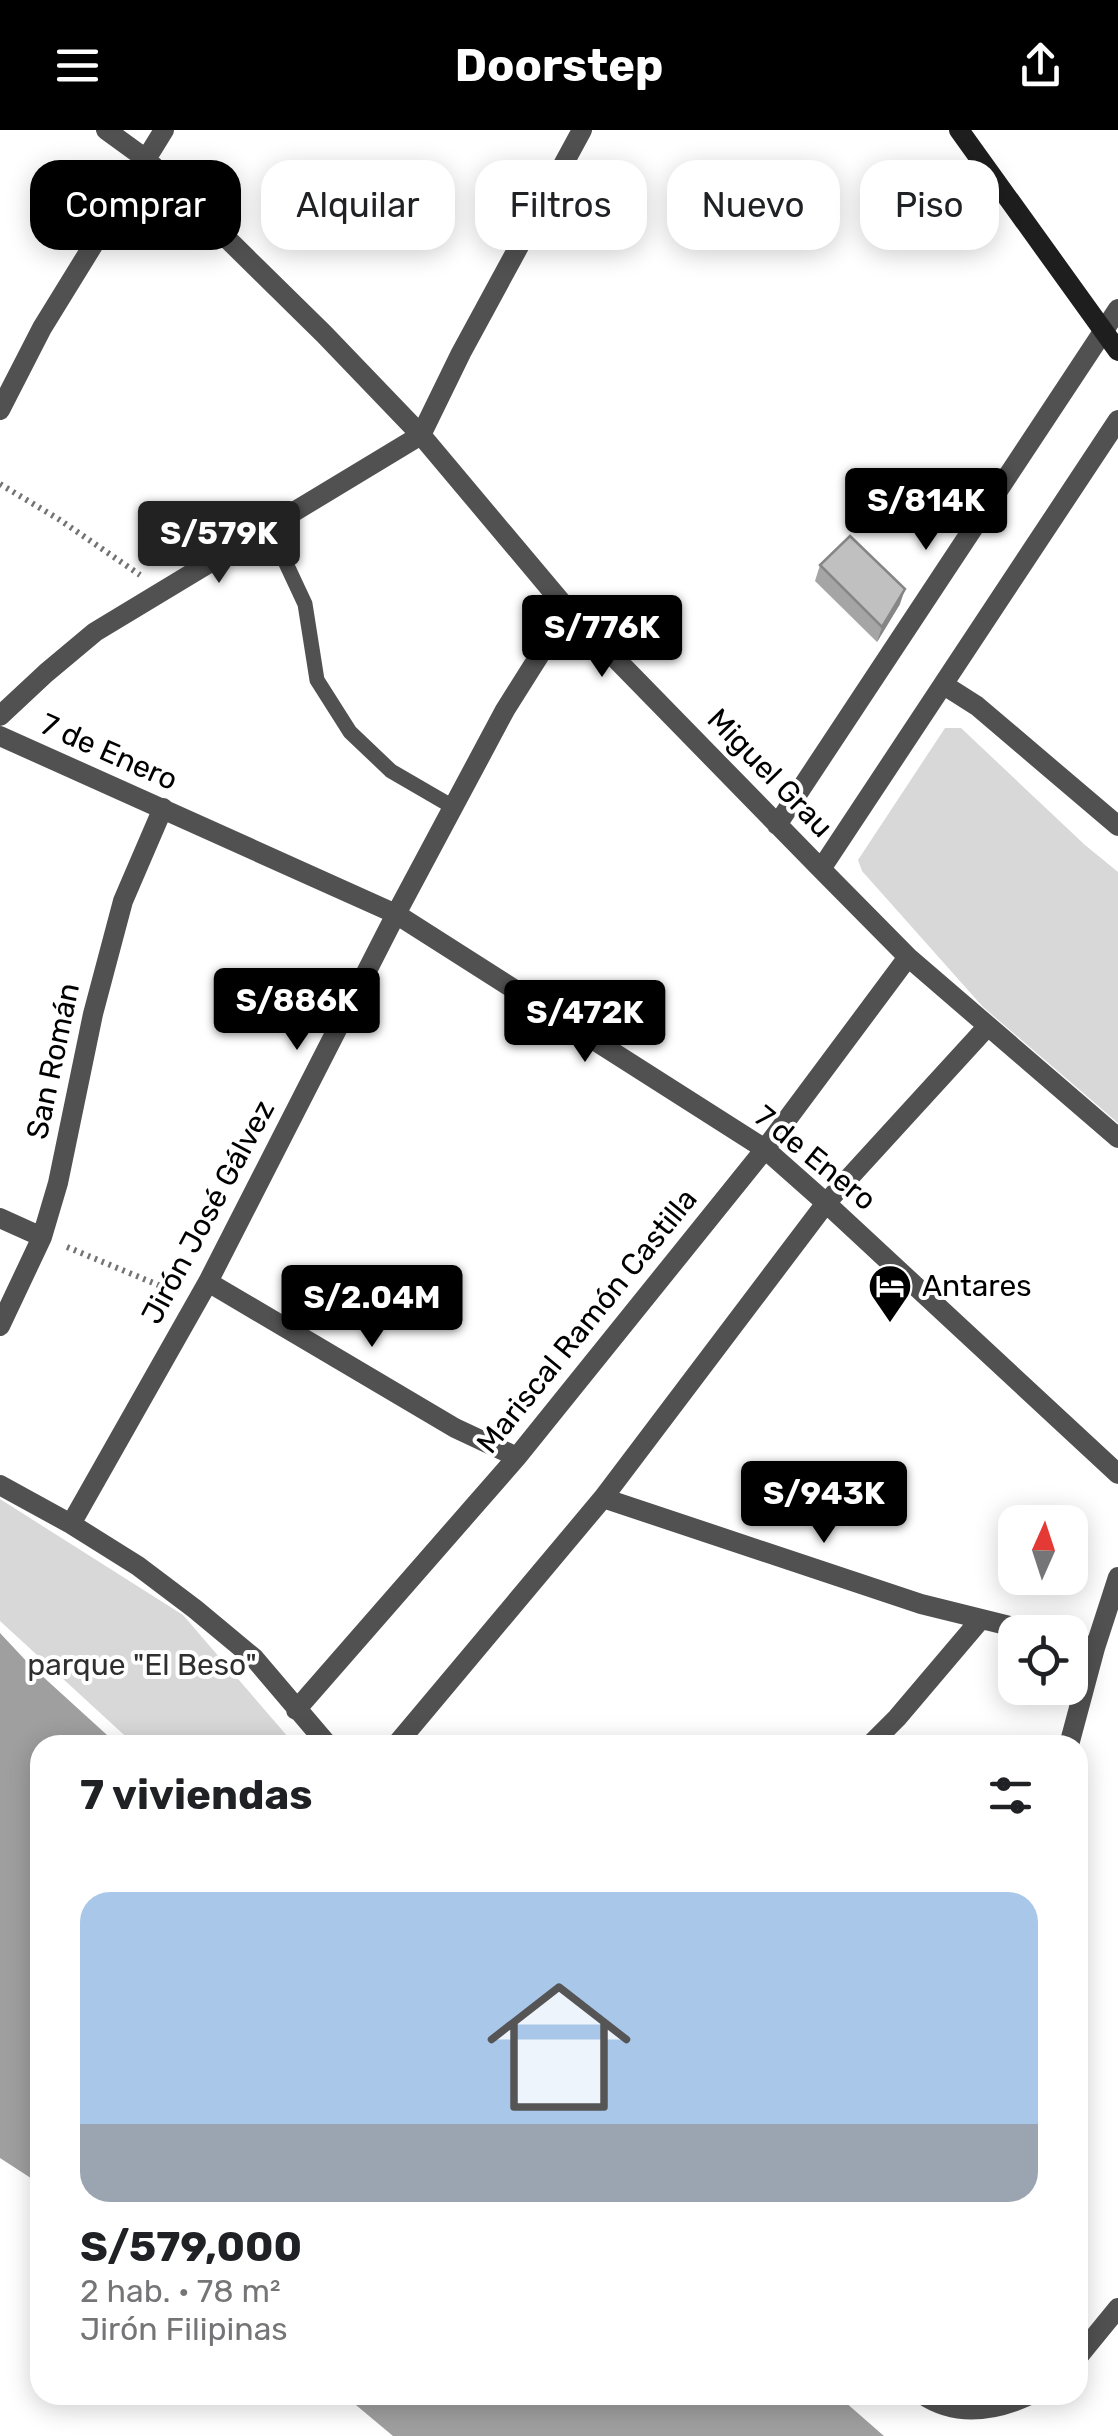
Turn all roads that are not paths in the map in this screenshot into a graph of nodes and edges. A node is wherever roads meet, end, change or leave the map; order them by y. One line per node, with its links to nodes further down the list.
1 (106, 130): 5 (street, Miguel Grau)
2 (164, 130): 5 (street)
3 (582, 130): 11 (street)
4 (959, 130): 7 (main road)
5 (146, 159): 9 (street); 11 (street, Miguel Grau)
6 (1118, 310): 7 (street)
7 (1103, 330): 8 (main road); 19 (street)
8 (1118, 351)
9 (0, 410)
10 (1118, 420): 14 (street)
11 (421, 435): 12 (street); 13 (street, Miguel Grau)
12 (270, 527): 15 (street); 18 (lane)
13 (568, 610): 18 (street, Jirón José Gálvez); 19 (street, Miguel Grau)
14 (944, 685): 20 (street); 21 (street)
15 (0, 716)
16 (0, 736): 17 (street, 7 de Enero)
17 (163, 808): 22 (street, 7 de Enero); 29 (street, San Román)
18 (453, 808): 22 (street, Jirón José Gálvez)
19 (777, 825): 21 (street, Miguel Grau)
20 (1118, 826)
21 (820, 870): 23 (street, Miguel Grau)
22 (396, 914): 26 (street, 7 de Enero); 30 (street, Jirón José Gálvez)
23 (908, 957): 24 (street, Miguel Grau); 26 (street, Mariscal Ramón Castilla)
24 (988, 1027): 25 (street, Miguel Grau); 27 (street)
25 (1118, 1138)
26 (764, 1148): 27 (street, 7 de Enero); 32 (street, Mariscal Ramón Castilla)
27 (826, 1203): 33 (street, 7 de Enero); 35 (street)
28 (0, 1218): 29 (street)
29 (42, 1237): 31 (street, San Román)
30 (208, 1282): 32 (street); 36 (street, Jirón José Gálvez)
31 (0, 1326)
32 (518, 1457): 42 (street, Mariscal Ramón Castilla)
33 (1118, 1474)
34 (0, 1485): 36 (street)
35 (602, 1498): 38 (street); 44 (street)
36 (70, 1524): 42 (street)
37 (1118, 1577): 41 (street)
38 (981, 1619): 39 (street); 45 (street)
39 (998, 1623)
40 (1088, 1646): 41 (street)
41 (1095, 1648): 46 (street)
42 (296, 1710): 43 (street)
43 (319, 1735)
44 (404, 1735)
45 (880, 1735)
46 (1073, 1735)
47 (1118, 2308): 48 (street)
48 (1088, 2344)
49 (945, 2405): 50 (street)
50 (1002, 2405)

